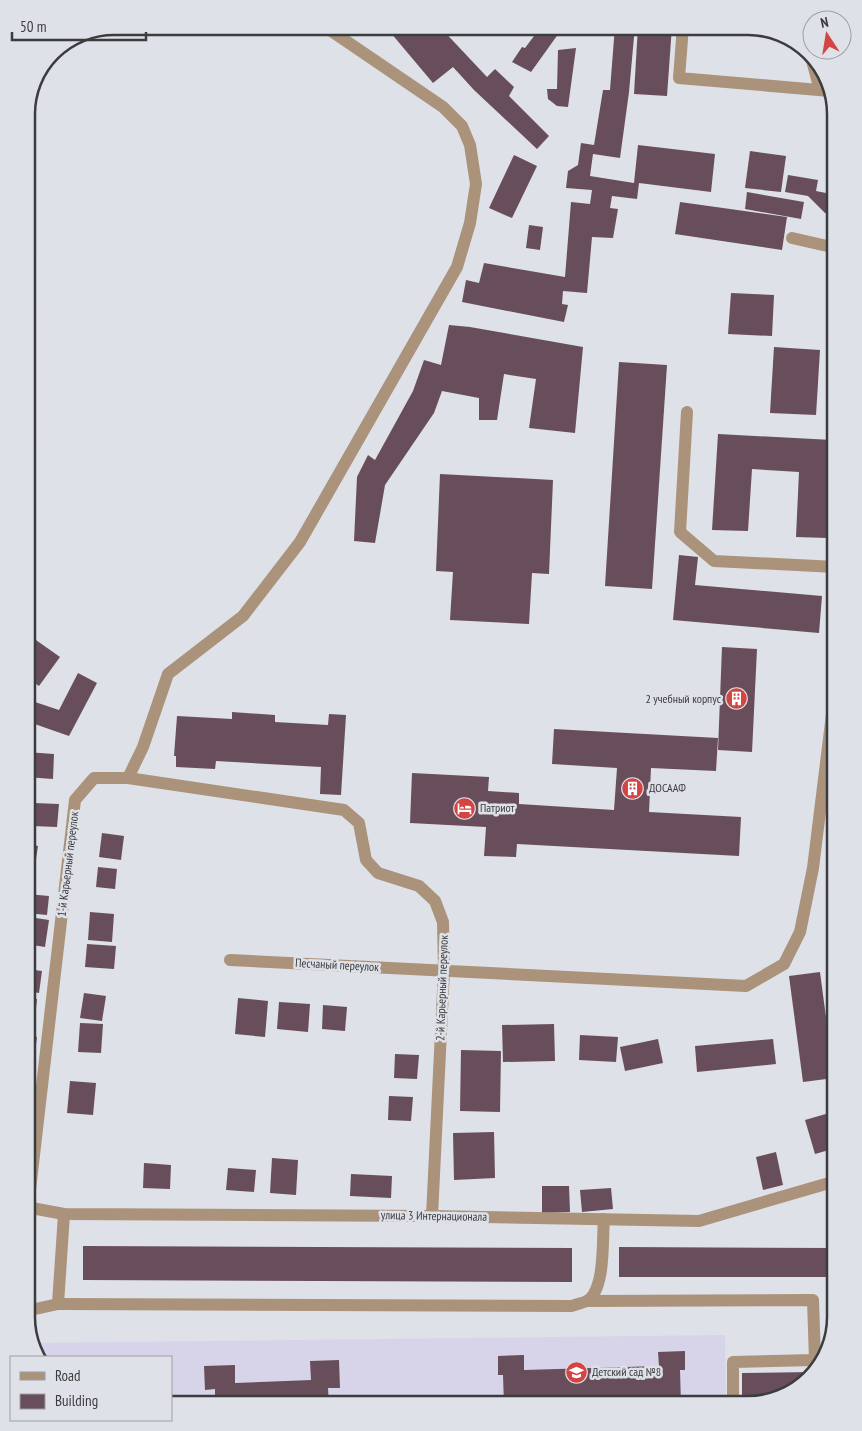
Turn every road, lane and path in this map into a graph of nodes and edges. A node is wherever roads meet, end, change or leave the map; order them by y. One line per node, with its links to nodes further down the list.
1 (337, 35): 9 (street)
2 (682, 35): 3 (street)
3 (823, 91)
4 (792, 238): 5 (street)
5 (827, 246)
6 (687, 412): 7 (street)
7 (827, 567)
8 (827, 755): 12 (street, Песчаный переулок)
9 (128, 778): 10 (street, 1-й Карьерный переулок); 13 (street, 1-й Карьерный переулок)
10 (344, 810): 12 (street, 2-й Карьерный переулок)
11 (230, 960): 12 (street, Песчаный переулок)
12 (444, 970): 17 (street, 2-й Карьерный переулок)
13 (35, 1139)
14 (827, 1184): 18 (street, улица 3 Интернационала)
15 (35, 1209): 16 (street, улица 3 Интернационала)
16 (64, 1214): 17 (street, улица 3 Интернационала); 20 (street)
17 (432, 1216): 18 (street, улица 3 Интернационала)
18 (604, 1219): 19 (street)
19 (587, 1301): 20 (street); 22 (street)
20 (58, 1304): 21 (street)
21 (35, 1308)
22 (815, 1359)
23 (815, 1360): 24 (street)
24 (733, 1396)

